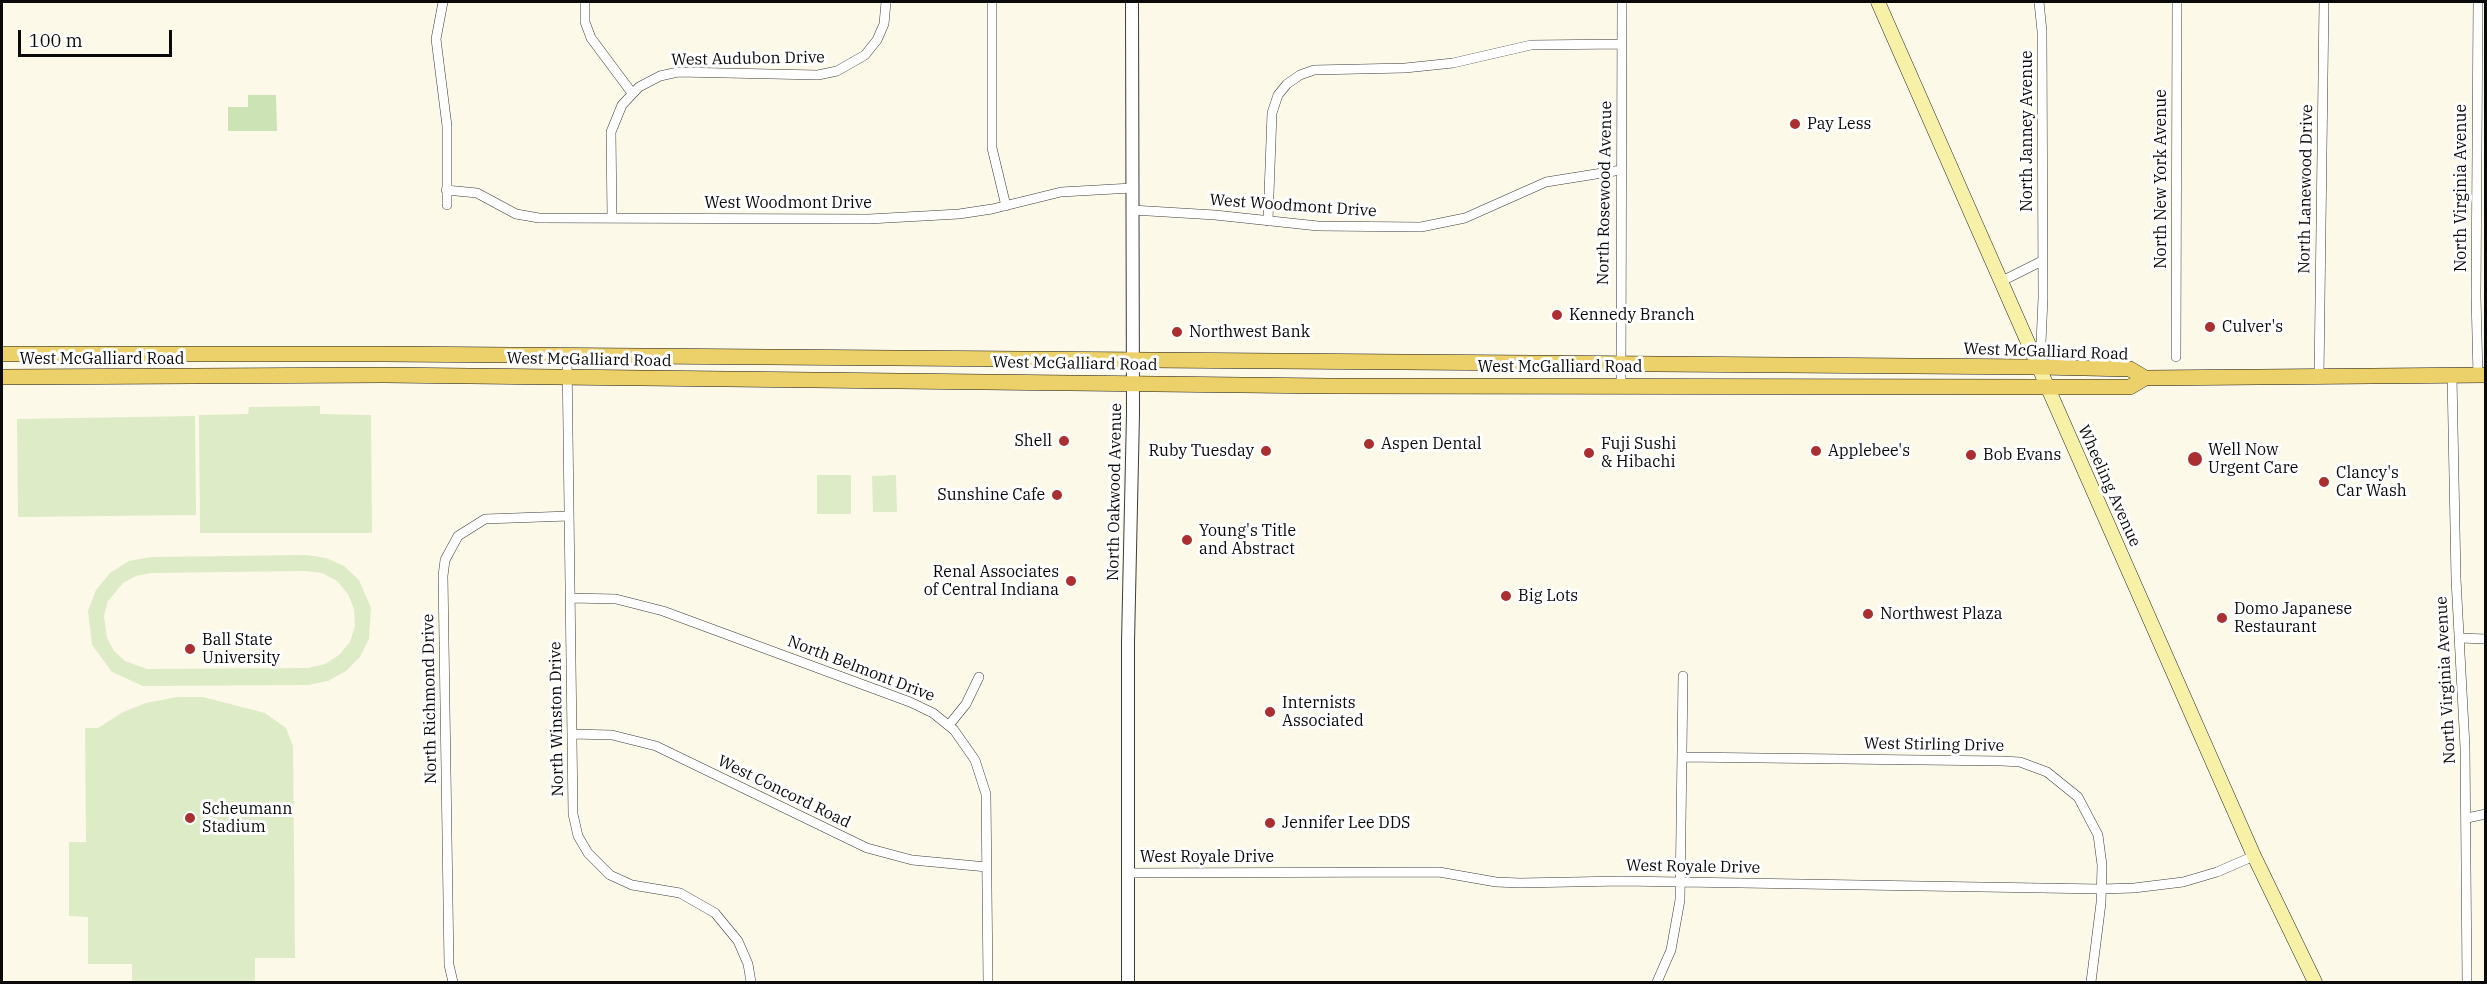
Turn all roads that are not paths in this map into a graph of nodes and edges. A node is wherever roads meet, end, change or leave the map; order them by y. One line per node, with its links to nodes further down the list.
1 (442, 2): 16 (street)
2 (585, 2): 13 (street)
3 (886, 2): 13 (street, West Audubon Drive)
4 (992, 2): 18 (street)
5 (1132, 2): 15 (street, North Oakwood Avenue)
6 (1622, 2): 12 (street, North Rosewood Avenue)
7 (1878, 2): 23 (main road, Wheeling Avenue)
8 (2039, 2): 22 (street, North Janney Avenue)
9 (2177, 2): 26 (street, North New York Avenue)
10 (2324, 2): 31 (street, North Lanewood Drive)
11 (2478, 2): 30 (street, North Virginia Avenue)
12 (1622, 44): 14 (street, North Rosewood Avenue); 21 (street)
13 (632, 93): 20 (street, West Audubon Drive)
14 (1621, 170): 21 (street, West Woodmont Drive); 28 (street, North Rosewood Avenue)
15 (1132, 188): 18 (street, West Woodmont Drive); 19 (street, North Oakwood Avenue)
16 (446, 190): 17 (street); 20 (street, West Woodmont Drive)
17 (447, 205)
18 (1006, 206): 20 (street, West Woodmont Drive)
19 (1132, 210): 21 (street, West Woodmont Drive); 27 (street, North Oakwood Avenue)
20 (612, 218)
21 (1268, 221)
22 (2042, 261): 23 (street); 29 (street, North Janney Avenue)
23 (2002, 281): 29 (main road, Wheeling Avenue)
24 (2, 354): 25 (main road, West McGalliard Road)
25 (567, 356): 27 (main road, West McGalliard Road); 34 (street, North Winston Drive)
26 (2176, 357)
27 (1133, 362): 28 (main road, West McGalliard Road); 36 (street, North Oakwood Avenue)
28 (1620, 366): 29 (main road, West McGalliard Road); 37 (street, North Rosewood Avenue)
29 (2040, 368): 35 (main road, West McGalliard Road); 38 (main road, Wheeling Avenue)
30 (2482, 375): 32 (main road, West McGalliard Road)
31 (2319, 376): 32 (main road, West McGalliard Road); 35 (main road, West McGalliard Road)
32 (2452, 376): 41 (street, North Virginia Avenue)
33 (2, 377): 34 (main road, West McGalliard Road)
34 (566, 378): 36 (main road, West McGalliard Road); 39 (street, North Winston Drive)
35 (2145, 378): 38 (main road, West McGalliard Road)
36 (1133, 382): 37 (main road, West McGalliard Road); 52 (street, North Oakwood Avenue)
37 (1621, 385): 38 (main road, West McGalliard Road)
38 (2048, 387): 50 (main road, Wheeling Avenue)
39 (569, 516): 40 (street, North Winston Drive); 55 (street, North Richmond Drive)
40 (571, 598): 45 (street, North Belmont Drive); 46 (street, North Winston Drive)
41 (2460, 638): 42 (street); 49 (street, North Virginia Avenue)
42 (2486, 639)
43 (1683, 676): 47 (street)
44 (978, 677): 45 (street)
45 (949, 725): 51 (street, North Belmont Drive)
46 (572, 734): 51 (street, West Concord Road); 56 (street, North Winston Drive)
47 (1682, 757): 53 (street); 54 (street, West Stirling Drive)
48 (2486, 814): 49 (street)
49 (2467, 818): 62 (street, North Virginia Avenue)
50 (2254, 856): 54 (street, West Royale Drive); 61 (main road, Wheeling Avenue)
51 (987, 867): 57 (street, North Belmont Drive)
52 (1126, 873): 53 (street, West Royale Drive); 58 (street, North Oakwood Avenue)
53 (1680, 882): 54 (street, West Royale Drive); 59 (street)
54 (2101, 889): 60 (street, West Stirling Drive)
55 (453, 982)
56 (751, 982)
57 (988, 982)
58 (1128, 982)
59 (1657, 982)
60 (2093, 982)
61 (2315, 982)
62 (2467, 982)

